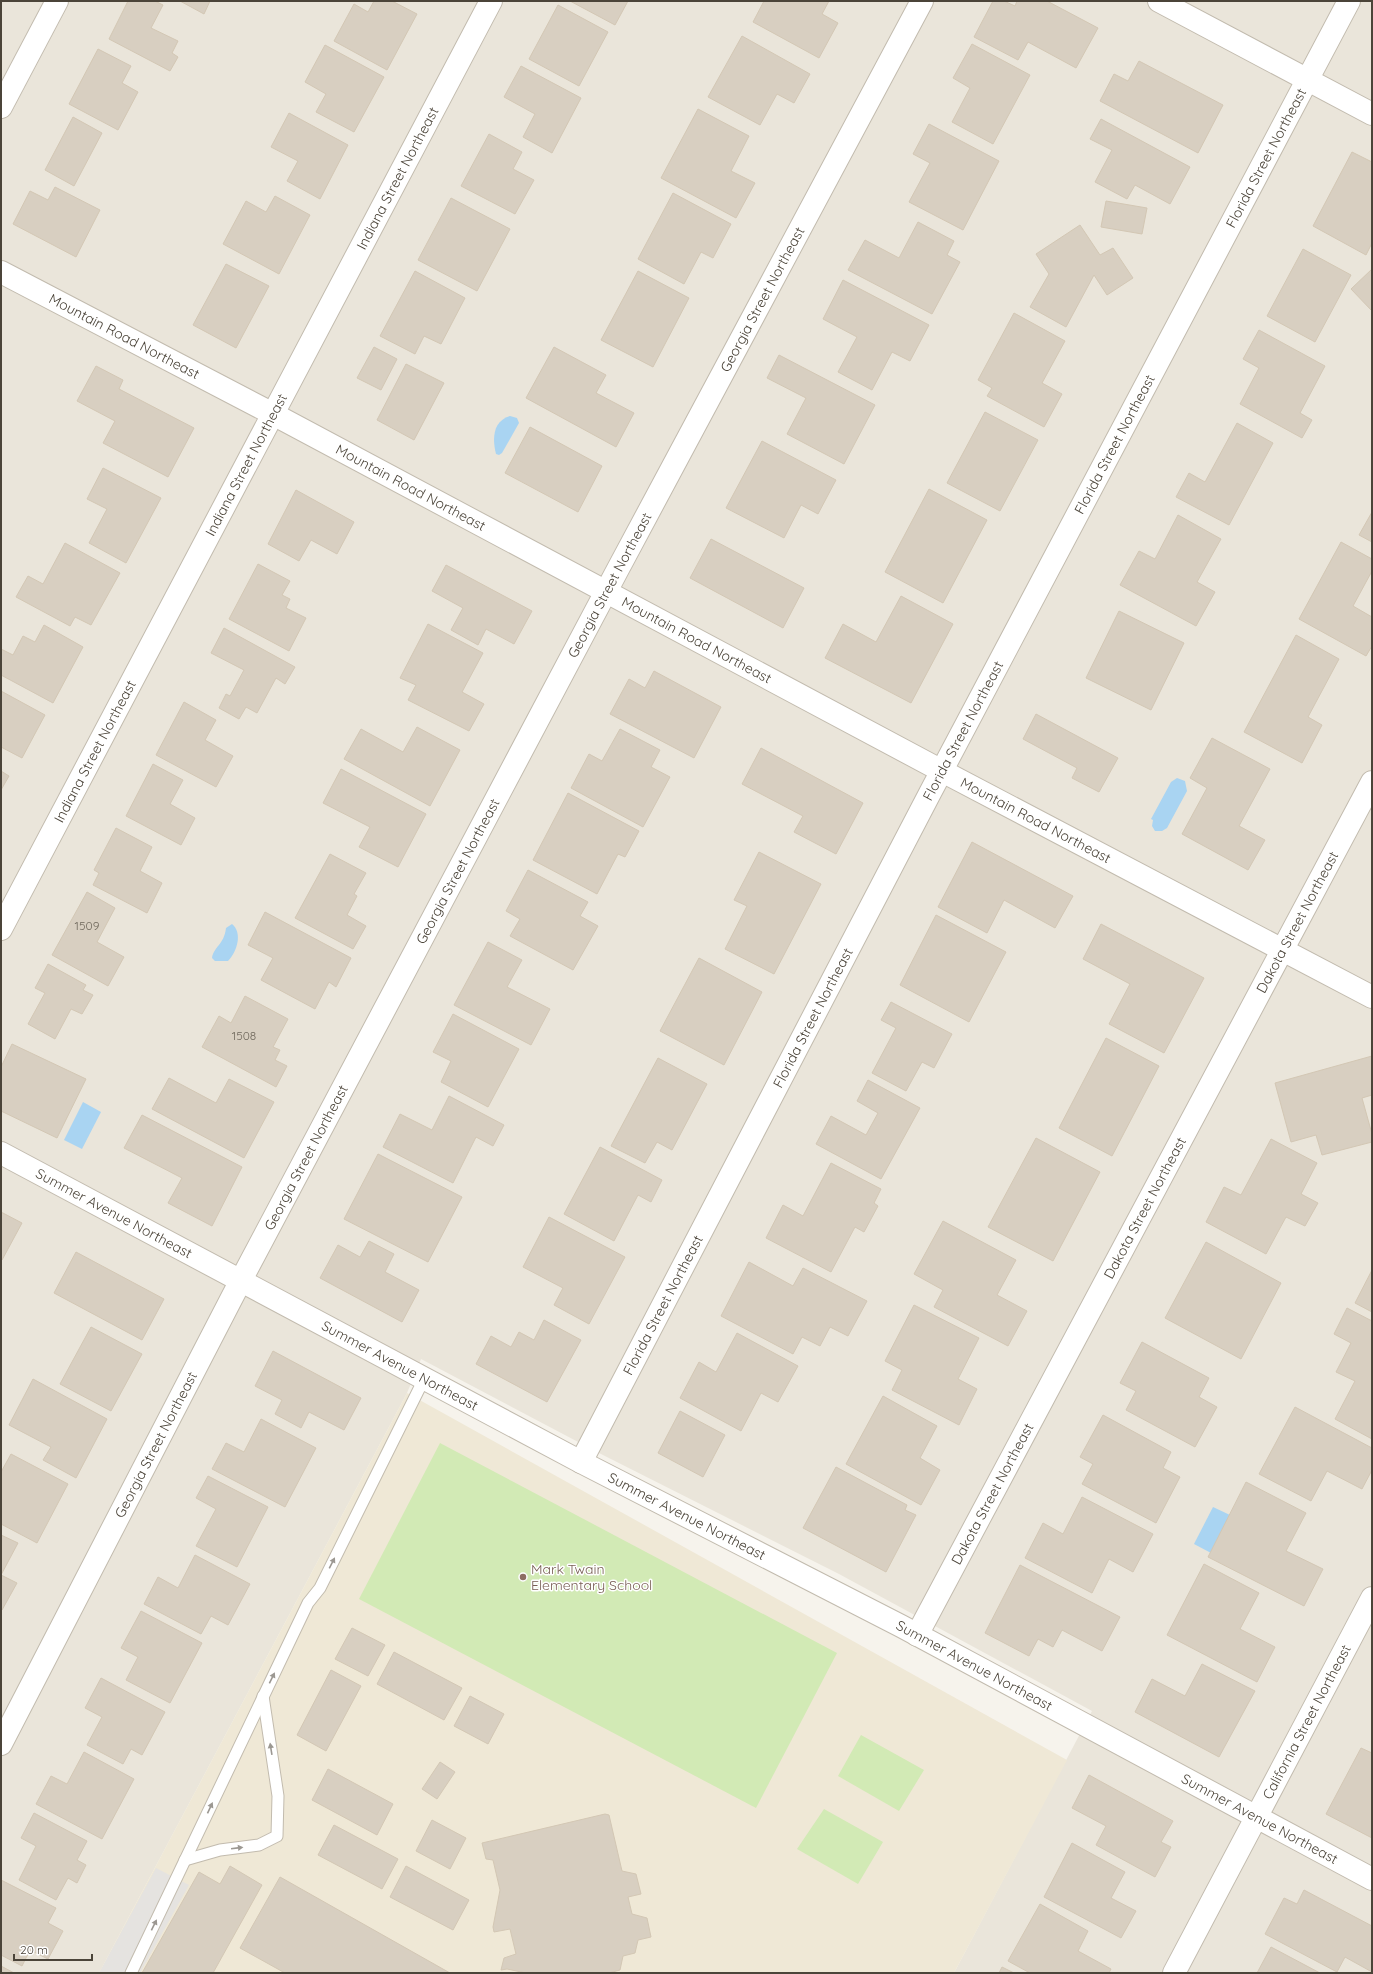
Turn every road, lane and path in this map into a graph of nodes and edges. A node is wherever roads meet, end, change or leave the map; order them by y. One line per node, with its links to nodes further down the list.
1 (57, 1): 7 (street)
2 (491, 1): 10 (street, Indiana Street Northeast)
3 (922, 1): 11 (street, Georgia Street Northeast)
4 (1159, 1): 6 (street)
5 (1349, 1): 6 (street, Florida Street Northeast)
6 (1308, 79): 8 (street); 12 (street, Florida Street Northeast)
7 (1, 107)
8 (1372, 114)
9 (1, 272): 10 (street, Mountain Road Northeast)
10 (273, 414): 11 (street, Mountain Road Northeast); 14 (street, Indiana Street Northeast)
11 (605, 592): 12 (street, Mountain Road Northeast); 18 (street, Georgia Street Northeast)
12 (942, 771): 15 (street, Mountain Road Northeast); 20 (street, Florida Street Northeast)
13 (1372, 782): 15 (street, Dakota Street Northeast)
14 (1, 929)
15 (1283, 950): 16 (street, Mountain Road Northeast); 22 (street, Dakota Street Northeast)
16 (1372, 996)
17 (1, 1153): 18 (street, Summer Avenue Northeast)
18 (240, 1282): 19 (street, Summer Avenue Northeast); 24 (street, Georgia Street Northeast)
19 (424, 1379): 20 (street, Summer Avenue Northeast); 23 (lane, one-way to 19)
20 (580, 1462): 22 (street, Summer Avenue Northeast)
21 (1372, 1598): 25 (street, California Street Northeast)
22 (918, 1634): 25 (street, Summer Avenue Northeast)
23 (263, 1696): 26 (lane, one-way to 23); 26 (lane, one-way to 23)
24 (1, 1744)
25 (1256, 1818): 27 (street, Summer Avenue Northeast); 29 (street, California Street Northeast)
26 (185, 1860): 28 (lane, one-way to 26)
27 (1372, 1879)
28 (131, 1973)
29 (1174, 1973)

